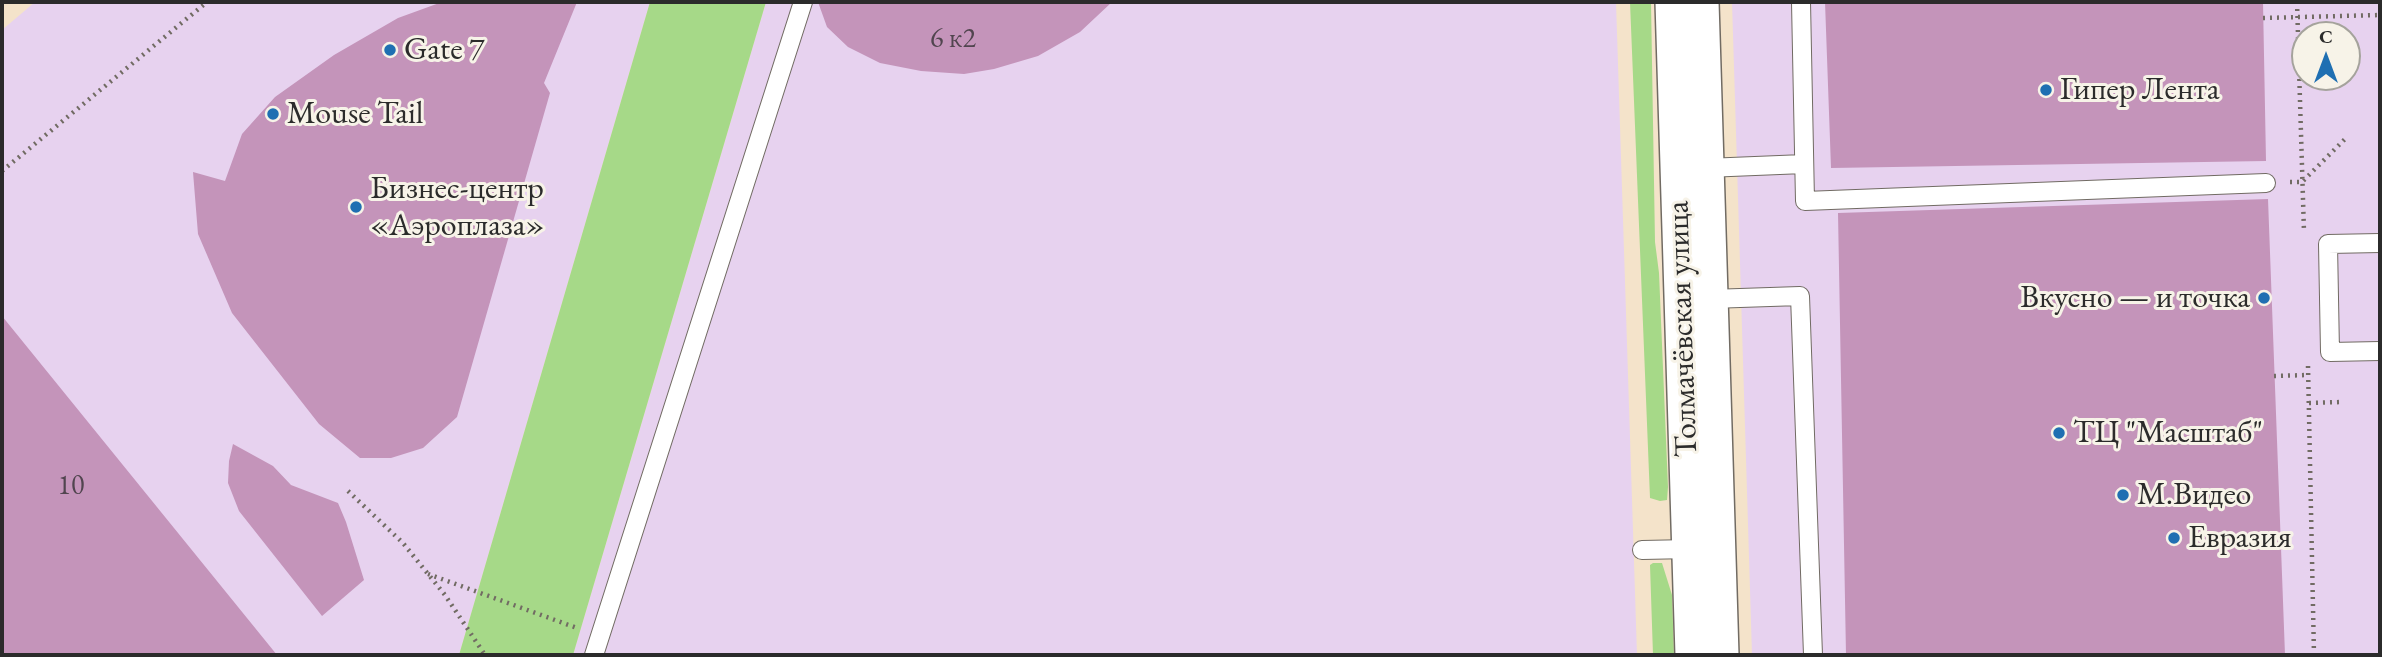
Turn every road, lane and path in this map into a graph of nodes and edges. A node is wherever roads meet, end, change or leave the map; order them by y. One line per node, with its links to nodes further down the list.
1 (207, 2): 11 (path)
2 (803, 2): 24 (lane)
3 (1673, 2): 21 (street, Толмачёвская улица)
4 (1701, 2): 10 (street, Толмачёвская улица)
5 (1801, 2): 9 (lane)
6 (2380, 15): 7 (path)
7 (2263, 18)
8 (2345, 139): 12 (path)
9 (1804, 164): 10 (lane); 12 (lane)
10 (1706, 168): 14 (street, Толмачёвская улица)
11 (2, 171)
12 (2266, 183)
13 (2380, 243): 15 (lane)
14 (1710, 299): 28 (street, Толмачёвская улица); 29 (lane)
15 (2380, 351)
16 (2308, 375): 17 (path)
17 (2274, 376)
18 (2342, 402): 19 (path)
19 (2309, 403)
20 (348, 491): 23 (path)
21 (1690, 549): 22 (lane); 27 (street, Толмачёвская улица)
22 (1642, 550)
23 (427, 573): 24 (path); 25 (path)
24 (600, 637): 26 (lane)
25 (485, 655)
26 (594, 655)
27 (1693, 655)
28 (1721, 655)
29 (1813, 655)

